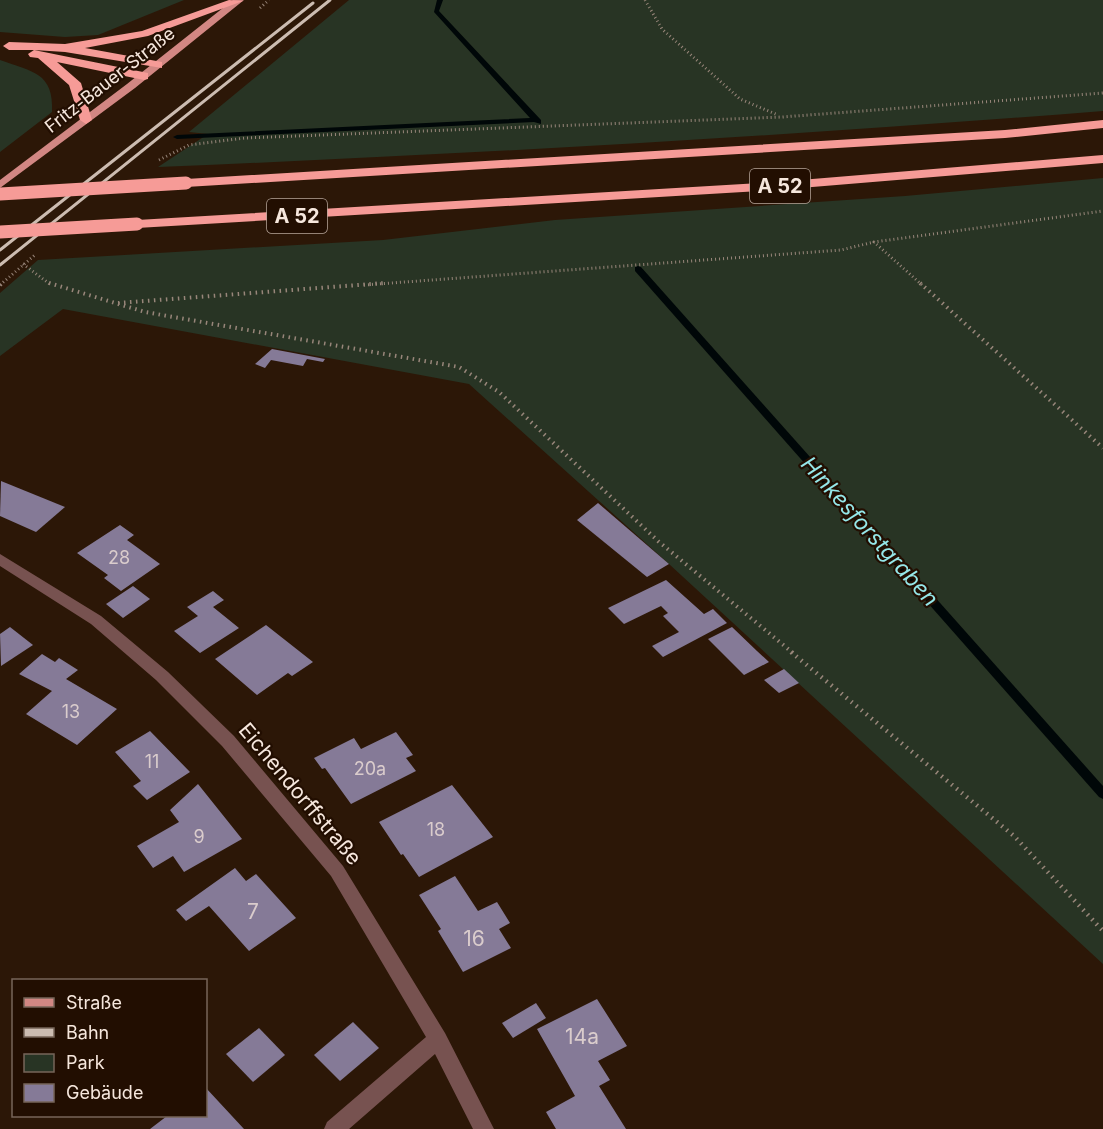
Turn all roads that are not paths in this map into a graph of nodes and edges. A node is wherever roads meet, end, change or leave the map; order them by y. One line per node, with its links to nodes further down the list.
1 (238, 1): 3 (highway); 5 (main road, Fritz-Bauer-Straße)
2 (5, 45): 3 (highway); 4 (highway)
3 (64, 48): 5 (highway)
4 (42, 57): 6 (highway); 7 (highway)
5 (158, 65): 6 (main road, Fritz-Bauer-Straße)
6 (144, 76): 7 (main road, Fritz-Bauer-Straße)
7 (86, 120): 10 (main road, Fritz-Bauer-Straße)
8 (1103, 124): 11 (highway, A 52, bridge)
9 (1103, 159): 12 (highway, A 52, bridge)
10 (0, 185)
11 (0, 194)
12 (0, 232)
13 (1, 561): 14 (street, Eichendorffstraße)
14 (438, 1038): 15 (street); 16 (street, Eichendorffstraße)
15 (334, 1129)
16 (484, 1129)

